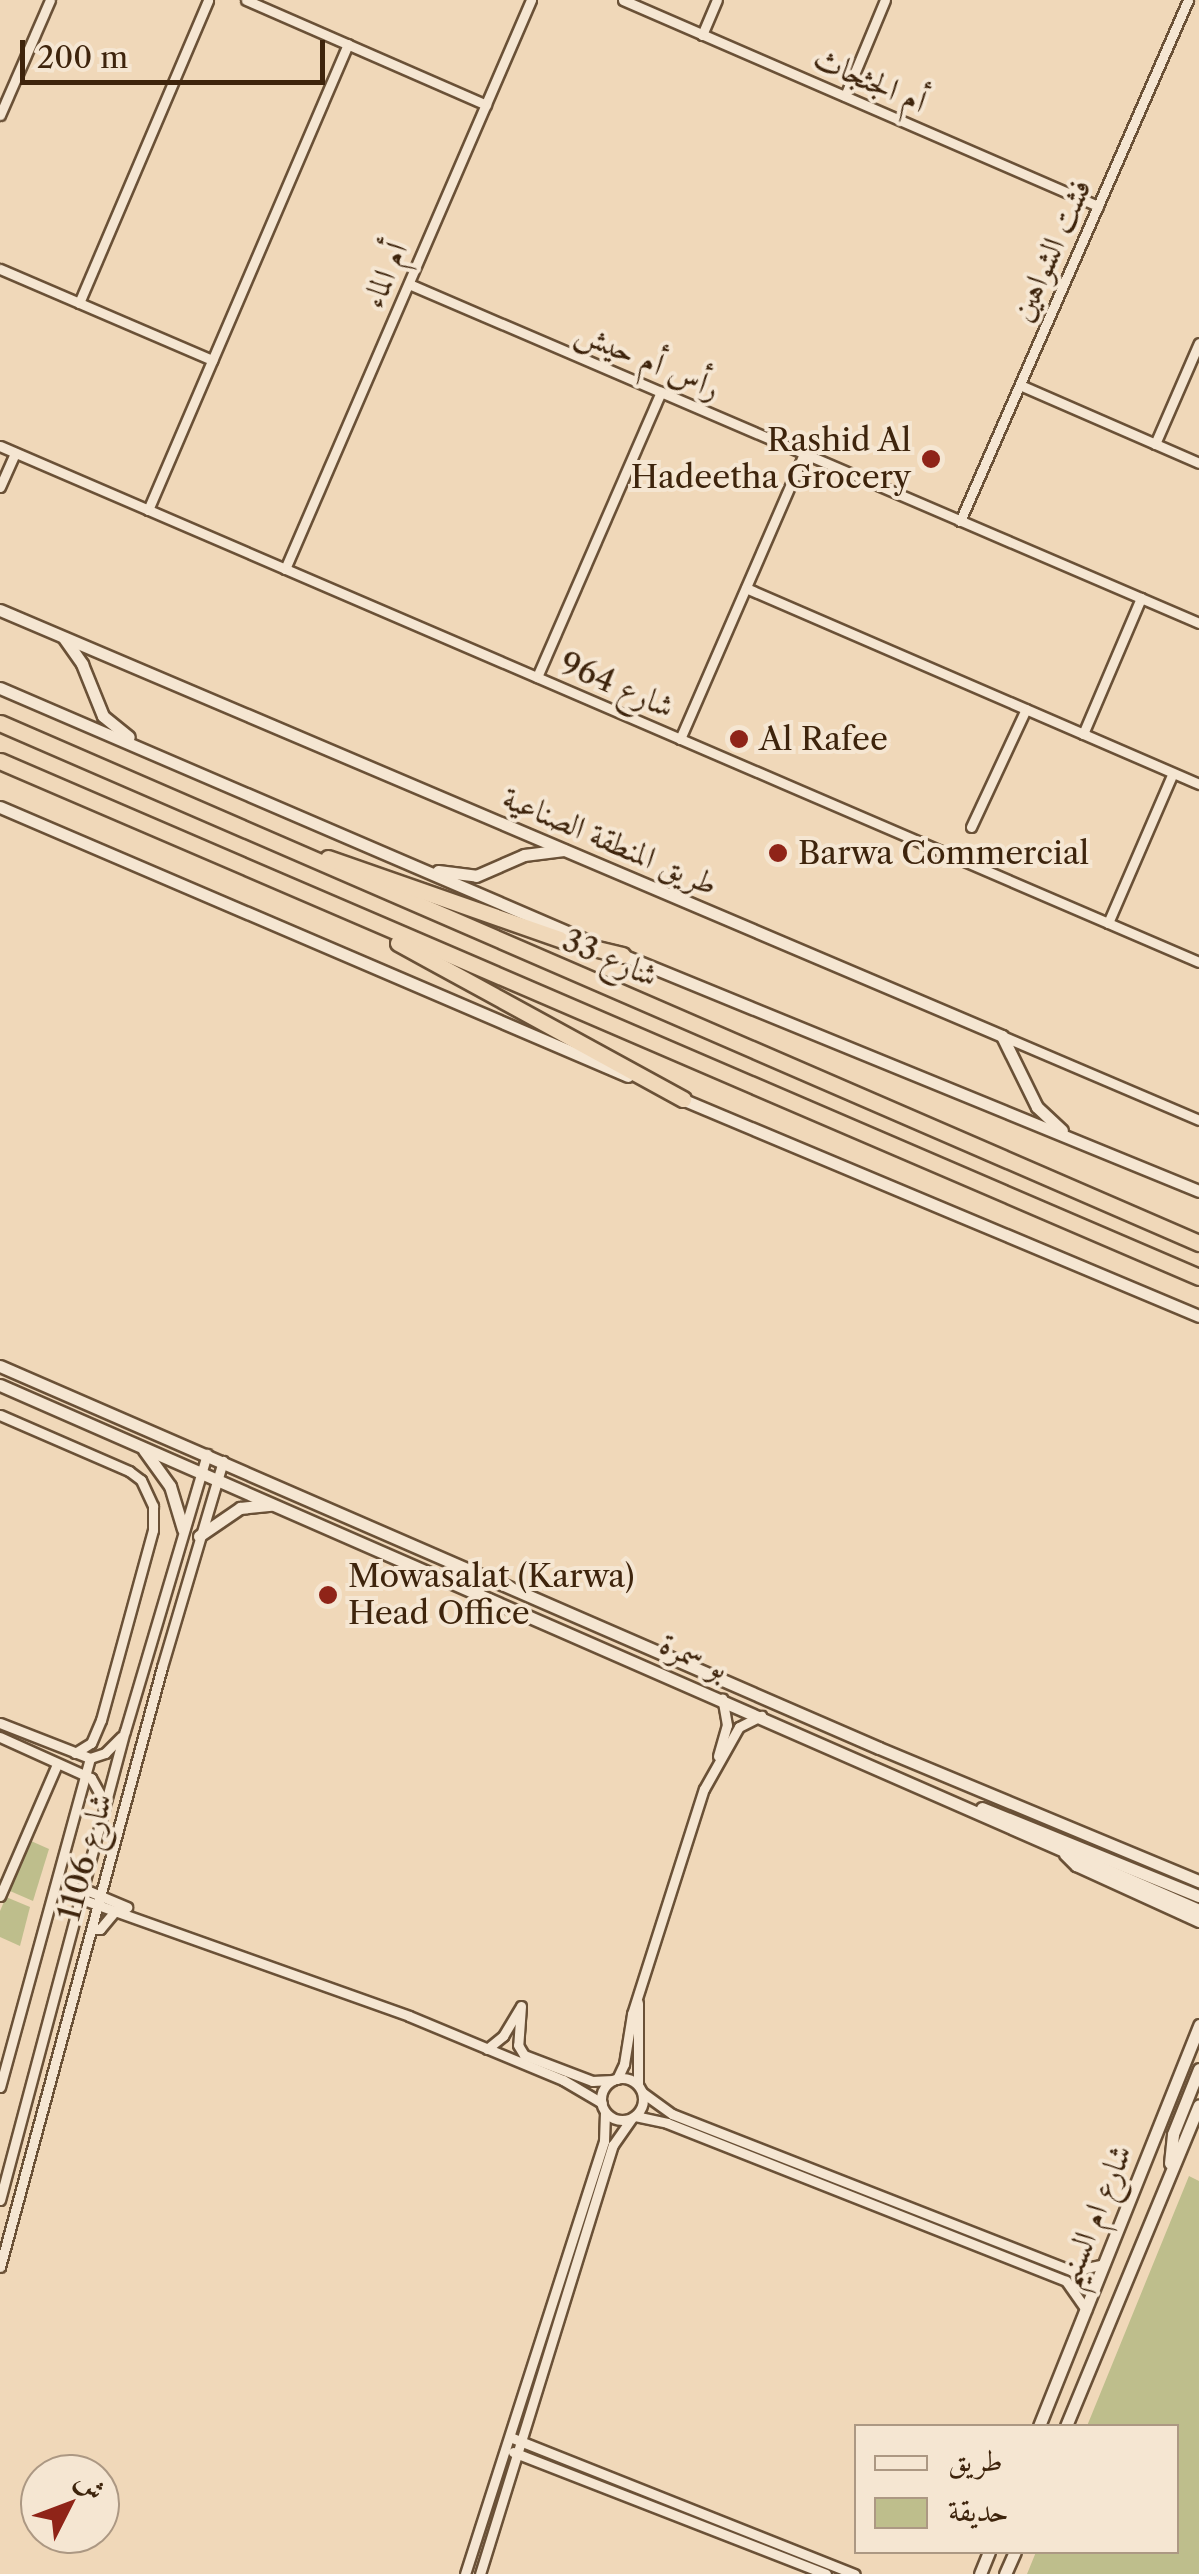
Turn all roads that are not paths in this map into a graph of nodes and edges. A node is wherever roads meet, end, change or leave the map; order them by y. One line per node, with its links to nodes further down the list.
1 (50, 0): 13 (street)
2 (208, 0): 17 (street)
3 (246, 0): 10 (street)
4 (531, 0): 12 (street, أم الماء)
5 (623, 0): 9 (street, أم الجثجاث)
6 (717, 0): 9 (street)
7 (886, 0): 11 (street)
8 (1188, 0): 14 (street, فشت الشواهين)
9 (702, 34): 11 (street, أم الجثجاث)
10 (348, 44): 12 (street); 19 (street)
11 (845, 96): 14 (street, أم الجثجاث)
12 (486, 104): 16 (street, أم الماء)
13 (0, 115)
14 (1098, 206): 20 (street, فشت الشواهين)
15 (0, 269): 17 (street)
16 (408, 284): 21 (street, رأس أم حيش); 30 (street, أم الماء)
17 (79, 303): 19 (street)
18 (1199, 343): 22 (street)
19 (212, 360): 28 (street)
20 (1020, 385): 22 (street); 29 (street, فشت الشواهين)
21 (661, 392): 25 (street, رأس أم حيش); 36 (street)
22 (1155, 444): 26 (street)
23 (0, 446): 24 (street, شارع 964)
24 (15, 453): 27 (street); 28 (street, شارع 964)
25 (804, 454): 29 (street, رأس أم حيش); 31 (street)
26 (1199, 463)
27 (0, 487)
28 (148, 510): 30 (street, شارع 964)
29 (960, 521): 32 (street, رأس أم حيش)
30 (286, 569): 36 (street, شارع 964)
31 (746, 588): 38 (street); 41 (street)
32 (1141, 598): 34 (street, رأس أم حيش); 40 (street)
33 (0, 610): 35 (street, طريق المنطقة الصناعية)
34 (1199, 623)
35 (63, 637): 42 (street); 48 (street, طريق المنطقة الصناعية)
36 (536, 678): 41 (street, شارع 964)
37 (0, 688): 42 (street)
38 (1026, 709): 40 (street); 47 (street)
39 (0, 723): 49 (highway, شارع 33)
40 (1083, 734): 44 (street)
41 (680, 739): 52 (street, شارع 964)
42 (163, 758): 50 (street)
43 (0, 761): 51 (highway, شارع 33)
44 (1173, 773): 45 (street); 52 (street)
45 (1199, 784)
46 (0, 808): 56 (street)
47 (971, 827)
48 (568, 850): 50 (street); 55 (street, طريق المنطقة الصناعية)
49 (299, 853): 53 (highway); 60 (highway, شارع 33)
50 (401, 862): 53 (street)
51 (339, 908): 56 (highway); 61 (highway, شارع 33)
52 (1108, 924): 54 (street, شارع 964)
53 (622, 955): 58 (street)
54 (1199, 962)
55 (1002, 1036): 57 (street, طريق المنطقة الصناعية); 58 (street)
56 (683, 1100): 62 (street)
57 (1199, 1120)
58 (1073, 1138): 59 (street)
59 (1199, 1192)
60 (1199, 1243)
61 (1199, 1277)
62 (1199, 1316)
63 (0, 1366): 67 (street, بو سمرة)
64 (0, 1385): 66 (street, بو سمرة)
65 (0, 1415): 79 (street)
66 (142, 1447): 69 (street, بو سمرة); 72 (street)
67 (207, 1454): 68 (street, بو سمرة); 69 (street, شارع 1106)
68 (224, 1462): 70 (street, شارع 1106); 88 (street, بو سمرة)
69 (201, 1472): 70 (street, بو سمرة); 72 (street, شارع 1106)
70 (217, 1478): 71 (street, بو سمرة); 73 (street, شارع 1106)
71 (280, 1506): 73 (street); 74 (street, بو سمرة)
72 (183, 1529): 77 (street, شارع 1106)
73 (199, 1536): 87 (street, شارع 1106)
74 (722, 1698): 75 (street, بو سمرة); 81 (street)
75 (764, 1716): 81 (street); 84 (street, بو سمرة)
76 (0, 1723): 79 (street)
77 (125, 1731): 80 (street); 85 (street, شارع 1106)
78 (0, 1737): 82 (street)
79 (75, 1753): 80 (street)
80 (90, 1758): 83 (street)
81 (717, 1763): 97 (street)
82 (57, 1764): 83 (street); 90 (street)
83 (84, 1775): 85 (street); 100 (street)
84 (963, 1803): 86 (street, بو سمرة); 91 (street)
85 (105, 1806): 89 (street, شارع 1106)
86 (1058, 1848): 94 (street, بو سمرة); 95 (street)
87 (108, 1875): 92 (street, شارع 1106); 93 (street)
88 (1195, 1878)
89 (82, 1894): 92 (street); 112 (street, شارع 1106)
90 (0, 1896)
91 (1199, 1896)
92 (101, 1900): 93 (street); 96 (street, شارع 1106)
93 (121, 1908): 96 (street); 101 (street)
94 (1199, 1910)
95 (1199, 1921)
96 (93, 1929): 114 (street, شارع 1106)
97 (638, 2002): 103 (street); 105 (street)
98 (1199, 2025): 113 (street, شارع ام السنيم)
99 (0, 2042): 100 (street)
100 (11, 2046): 104 (street)
101 (488, 2049): 103 (street); 107 (street)
102 (1199, 2069): 110 (street)
103 (615, 2079): 105 (street); 107 (street)
104 (0, 2087)
105 (640, 2089): 108 (street); 109 (street)
106 (1199, 2106): 110 (street, شارع ام السنيم)
107 (604, 2108): 108 (street); 116 (street)
108 (633, 2118): 111 (street); 116 (street)
109 (811, 2167): 111 (street); 113 (street)
110 (1169, 2178): 118 (street, شارع ام السنيم)
111 (806, 2179): 115 (street)
112 (0, 2200)
113 (1104, 2264): 115 (street, شارع ام السنيم)
114 (0, 2267)
115 (1086, 2310): 117 (street, شارع ام السنيم)
116 (530, 2398): 119 (street); 120 (street)
117 (1040, 2424)
118 (1067, 2424)
119 (510, 2437): 120 (street); 121 (street)
120 (522, 2443): 122 (street); 126 (street)
121 (506, 2448): 122 (street); 123 (street)
122 (517, 2455): 124 (street); 125 (street)
123 (465, 2574)
124 (480, 2574)
125 (826, 2574)
126 (855, 2574)

